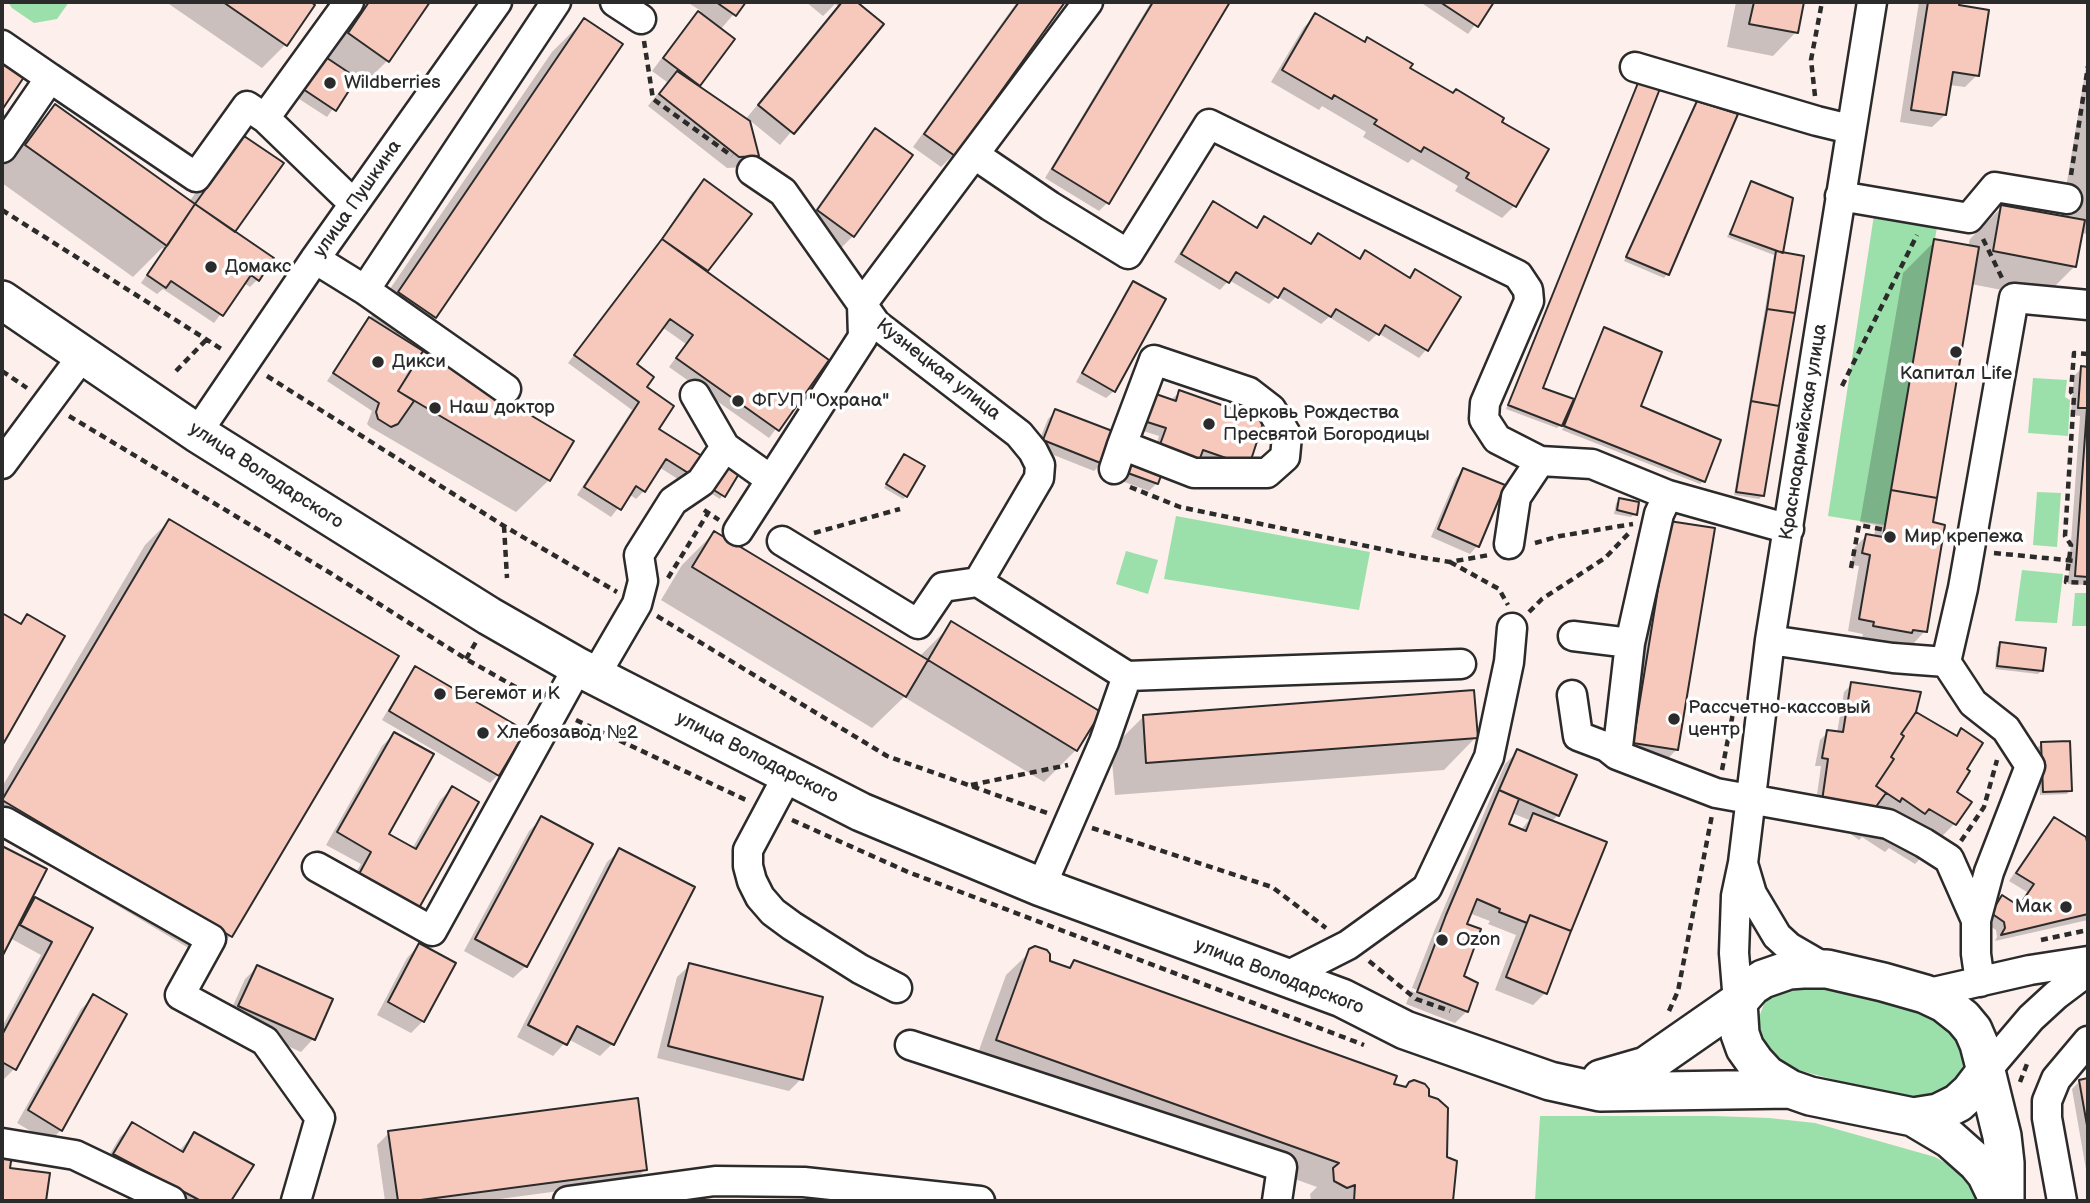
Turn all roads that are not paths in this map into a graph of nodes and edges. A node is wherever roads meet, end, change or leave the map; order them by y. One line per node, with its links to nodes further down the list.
1 (350, 2): 11 (street)
2 (497, 2): 18 (street, улица Пушкина)
3 (556, 2): 20 (street)
4 (615, 2): 7 (street)
5 (1088, 2): 14 (street)
6 (1872, 2): 12 (street, Красноармейская улица)
7 (641, 19)
8 (2, 45): 10 (street)
9 (1635, 67): 12 (street)
10 (50, 78): 11 (street); 13 (street)
11 (265, 118): 18 (street)
12 (1850, 129): 16 (street, Красноармейская улица)
13 (2, 148)
14 (975, 155): 22 (street); 29 (street)
15 (752, 171): 22 (street, Кузнецкая улица)
16 (1840, 196): 17 (street); 34 (street, Красноармейская улица)
17 (2067, 199)
18 (354, 204): 19 (street, улица Пушкина)
19 (315, 259): 20 (street); 27 (street, улица Пушкина)
20 (365, 290): 25 (street)
21 (2, 300): 24 (main road, улица Володарского)
22 (862, 304): 32 (street); 38 (street, Кузнецкая улица)
23 (2088, 305): 43 (street)
24 (83, 355): 27 (main road, улица Володарского); 30 (street)
25 (506, 389)
26 (695, 395): 28 (street)
27 (197, 433): 45 (main road, улица Володарского)
28 (725, 447): 32 (street); 45 (street)
29 (1541, 461): 33 (street); 37 (street)
30 (2, 464)
31 (1122, 467): 31 (street)
32 (770, 479): 35 (street)
33 (1668, 495): 34 (street); 42 (street)
34 (1789, 529): 41 (street, Красноармейская улица)
35 (738, 531)
36 (782, 541): 38 (street)
37 (1510, 548)
38 (978, 582): 46 (street)
39 (1512, 628): 59 (street)
40 (1573, 636): 42 (street)
41 (1770, 640): 43 (street); 50 (street, Красноармейская улица)
42 (1630, 643): 48 (street)
43 (1945, 662): 55 (street)
44 (1461, 664): 46 (street)
45 (587, 671): 49 (main road, улица Володарского); 53 (street)
46 (1128, 676): 54 (street)
47 (1572, 695): 48 (street)
48 (1617, 755): 50 (street)
49 (788, 775): 54 (main road, улица Володарского); 61 (street)
50 (1750, 799): 52 (street, Красноармейская улица); 55 (street)
51 (5, 822): 72 (street)
52 (1743, 863): 57 (street); 63 (street, Красноармейская улица)
53 (317, 867)
54 (1041, 887): 59 (main road, улица Володарского)
55 (1976, 920): 60 (street)
56 (2088, 961): 60 (street)
57 (1826, 969): 62 (main road); 63 (main road)
58 (2088, 971): 66 (street)
59 (1285, 977): 67 (main road, улица Володарского)
60 (1980, 982): 62 (street)
61 (897, 988)
62 (1925, 994): 66 (main road)
63 (1738, 1002): 67 (main road); 68 (main road)
64 (2088, 1041): 77 (street)
65 (910, 1045): 75 (street)
66 (1986, 1071): 69 (main road); 76 (main road)
67 (1577, 1086): 68 (main road, улица Володарского)
68 (1790, 1089): 69 (main road)
69 (1913, 1117): 76 (main road)
70 (2, 1143): 71 (street)
71 (171, 1201)
72 (296, 1201)
73 (568, 1201): 74 (street)
74 (980, 1201)
75 (1277, 1201)
76 (2002, 1201)
77 (2062, 1201)

